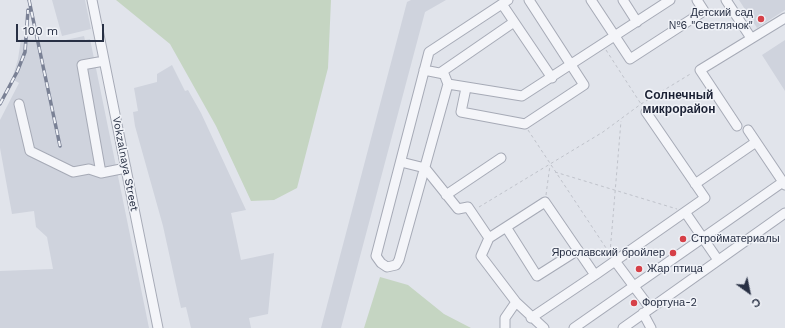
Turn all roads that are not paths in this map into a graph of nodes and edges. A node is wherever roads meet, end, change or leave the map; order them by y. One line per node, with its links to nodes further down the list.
1 (92, 0): 14 (street, Vokzalnaya Street)
2 (529, 0): 15 (street)
3 (591, 0): 12 (street)
4 (622, 0): 11 (street)
5 (670, 0): 11 (street)
6 (697, 0): 12 (street)
7 (726, 0): 13 (street)
8 (505, 2): 10 (street); 16 (street)
9 (785, 18): 13 (street)
10 (514, 22): 17 (street); 18 (street)
11 (637, 22): 12 (street)
12 (615, 36): 15 (street)
13 (751, 38): 23 (street)
14 (104, 61): 28 (street, Vokzalnaya Street); 30 (street)
15 (571, 65): 18 (street); 20 (street)
16 (424, 70): 17 (street); 27 (street)
17 (440, 73): 19 (street)
18 (552, 78): 20 (street)
19 (448, 84): 20 (street); 29 (street)
20 (466, 88)
21 (19, 104): 30 (street)
22 (644, 108): 31 (street)
23 (737, 126)
24 (748, 130): 25 (street)
25 (756, 142): 31 (street); 32 (street)
26 (501, 158): 33 (street)
27 (401, 162): 29 (street); 29 (street)
28 (126, 168): 30 (street); 47 (street, Vokzalnaya Street)
29 (425, 168): 33 (street)
30 (101, 173)
31 (695, 184): 34 (street)
32 (784, 184): 37 (street)
33 (446, 195): 38 (street)
34 (685, 212): 37 (street); 40 (street)
35 (785, 213): 41 (street)
36 (506, 227): 38 (street); 39 (street); 39 (street)
37 (703, 237): 41 (street); 43 (street)
38 (489, 238): 44 (street)
39 (578, 250): 42 (street)
40 (612, 258): 42 (street); 43 (street)
41 (718, 260): 45 (street)
42 (595, 275): 46 (street)
43 (632, 286): 45 (street); 50 (street)
44 (516, 302): 46 (street); 48 (street)
45 (647, 310): 51 (street); 52 (street)
46 (531, 318): 49 (street)
47 (158, 328)
48 (505, 328)
49 (544, 328)
50 (574, 328)
51 (623, 328)
52 (651, 328)

